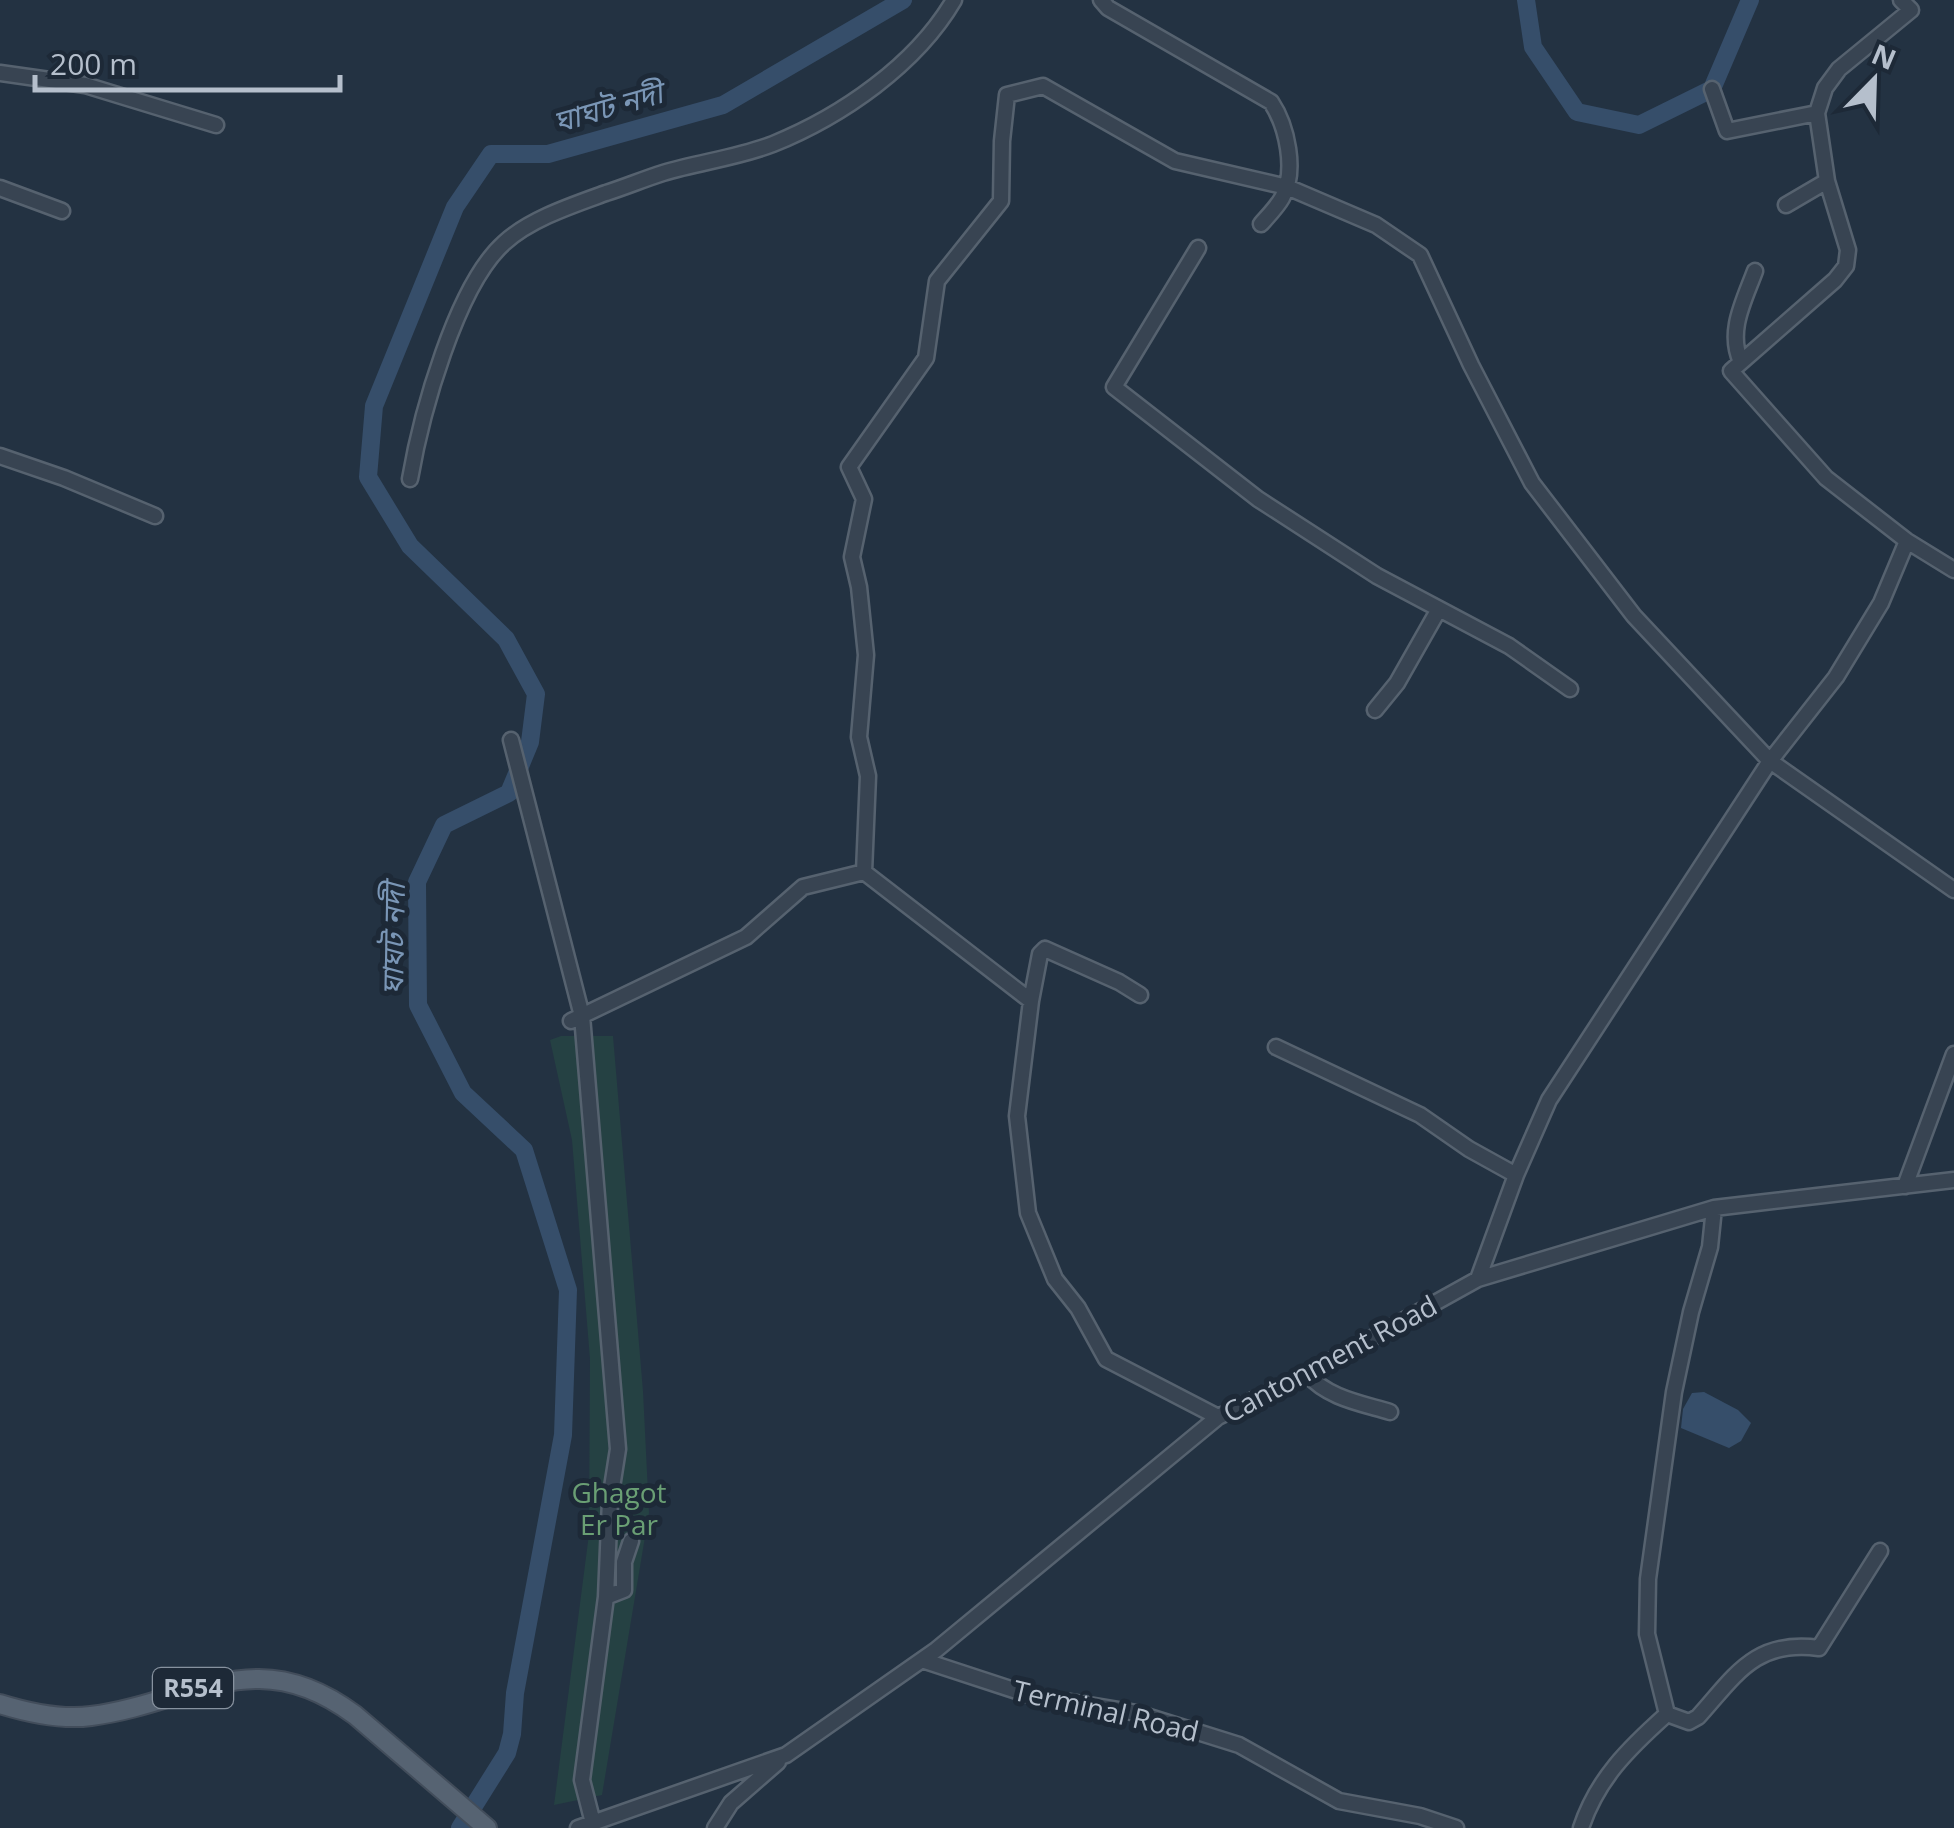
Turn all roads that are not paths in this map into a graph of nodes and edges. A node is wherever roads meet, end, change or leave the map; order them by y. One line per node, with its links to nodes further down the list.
1 (954, 0): 18 (street)
2 (1100, 0): 9 (street)
3 (1901, 0): 6 (street)
4 (0, 73): 7 (street)
5 (1712, 89): 6 (street)
6 (1817, 113): 8 (street)
7 (216, 125)
8 (1827, 181): 11 (street); 16 (street)
9 (1287, 186): 13 (street); 26 (street); 27 (street)
10 (0, 188): 12 (street)
11 (1786, 205)
12 (62, 211)
13 (1262, 224)
14 (1198, 248): 22 (street)
15 (1755, 271): 16 (street)
16 (1741, 362): 20 (street)
17 (0, 456): 19 (street)
18 (410, 479)
19 (155, 516)
20 (1908, 541): 21 (street); 26 (street)
21 (1954, 570)
22 (1439, 608): 23 (street); 24 (street)
23 (1570, 689)
24 (1375, 710)
25 (511, 740): 31 (street)
26 (1770, 761): 28 (street); 34 (street)
27 (864, 872): 30 (street); 31 (street)
28 (1954, 890)
29 (1140, 996): 30 (street)
30 (1032, 1001): 41 (street)
31 (577, 1018): 44 (street)
32 (1276, 1047): 34 (street)
33 (1954, 1054): 36 (street)
34 (1516, 1176): 38 (street)
35 (1954, 1180): 36 (street, Cantonment Road)
36 (1905, 1186): 37 (street, Cantonment Road)
37 (1714, 1208): 38 (street, Cantonment Road); 47 (street)
38 (1478, 1279): 39 (street, Cantonment Road)
39 (1307, 1374): 40 (street); 41 (street, Cantonment Road)
40 (1390, 1412)
41 (1218, 1417): 45 (street, Cantonment Road)
42 (631, 1541): 44 (street)
43 (1880, 1550): 47 (street)
44 (606, 1597): 49 (street)
45 (922, 1660): 48 (street, Cantonment Road); 52 (street, Terminal Road)
46 (0, 1704): 50 (main road, R554)
47 (1666, 1714): 53 (street)
48 (786, 1755): 49 (street, Cantonment Road); 51 (street)
49 (585, 1825)
50 (487, 1828)
51 (715, 1828)
52 (1456, 1828)
53 (1581, 1828)

